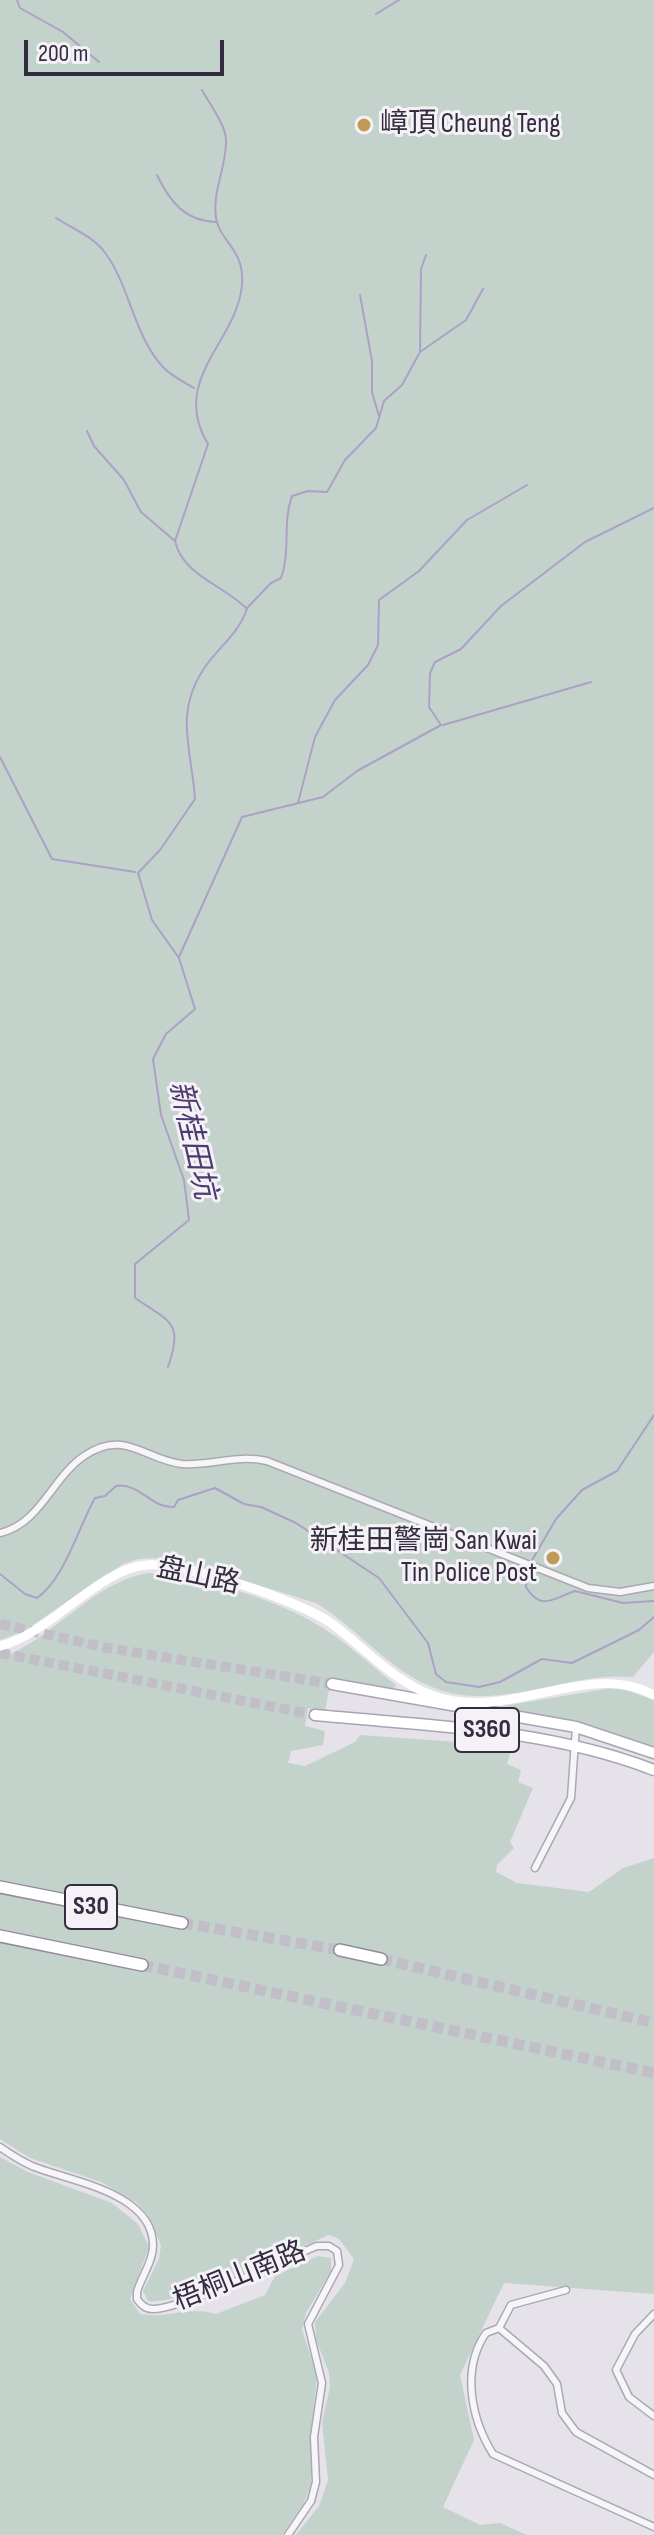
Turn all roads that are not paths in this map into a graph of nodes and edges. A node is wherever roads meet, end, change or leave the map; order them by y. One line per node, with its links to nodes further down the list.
1 (0, 1533): 2 (street)
2 (654, 1586)
3 (0, 1646): 5 (main road, 盘山路)
4 (332, 1684): 7 (main road, S360)
5 (654, 1695)
6 (315, 1715): 8 (main road, S360)
7 (576, 1727): 8 (street); 9 (main road, S360)
8 (575, 1743): 10 (main road, S360); 11 (street)
9 (654, 1753)
10 (654, 1770)
11 (535, 1868)
12 (0, 1887): 13 (highway, S30)
13 (182, 1923)
14 (0, 1936): 17 (highway, S30)
15 (340, 1950): 16 (highway)
16 (381, 1959)
17 (142, 1965)
18 (0, 2147): 25 (street, 梧桐山南路)
19 (566, 2290): 21 (street)
20 (654, 2314): 22 (street)
21 (499, 2328): 23 (street); 24 (street)
22 (654, 2416)
23 (654, 2475)
24 (654, 2527)
25 (288, 2535)

